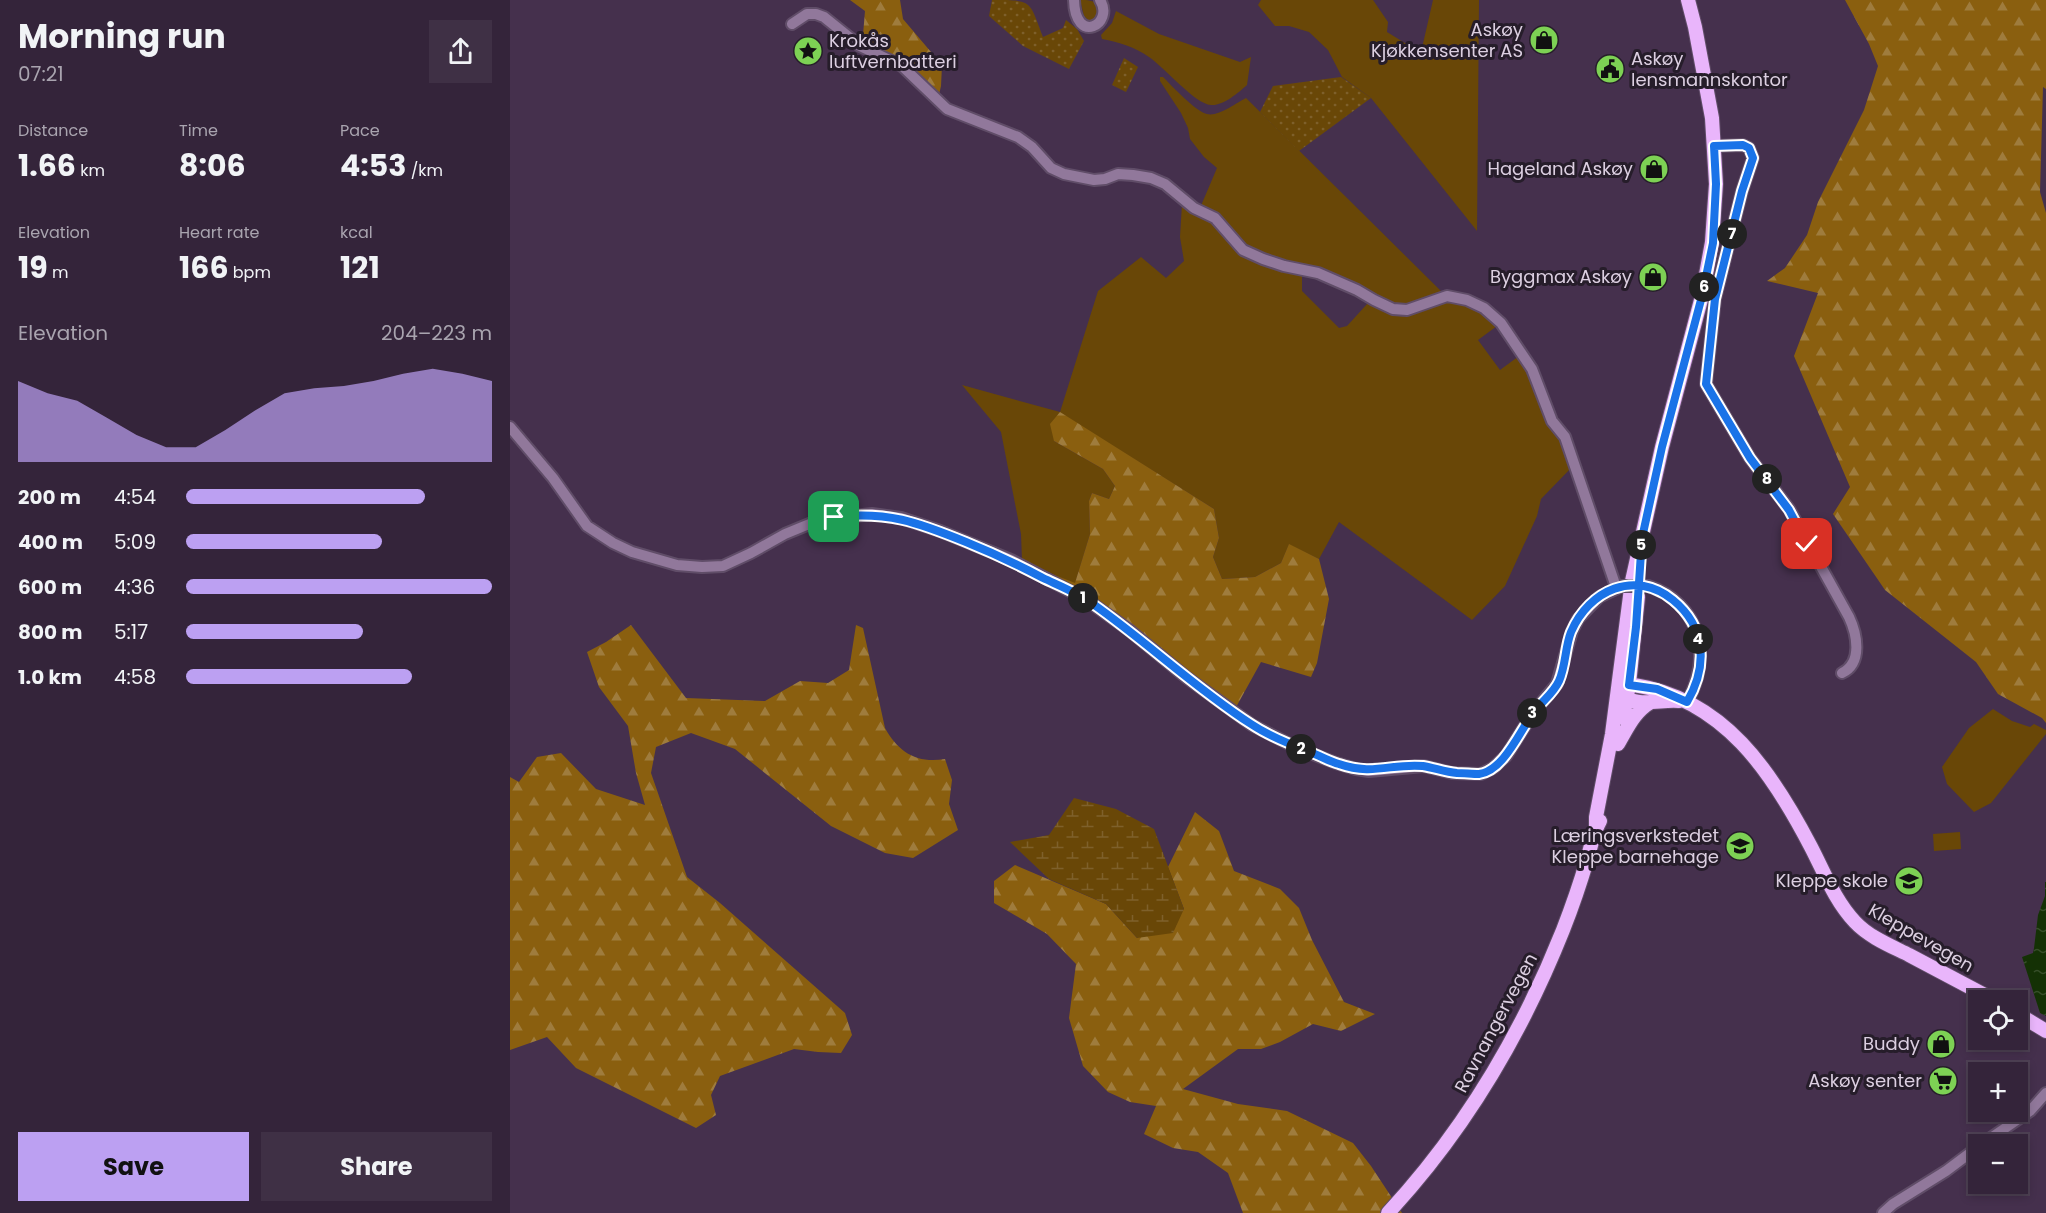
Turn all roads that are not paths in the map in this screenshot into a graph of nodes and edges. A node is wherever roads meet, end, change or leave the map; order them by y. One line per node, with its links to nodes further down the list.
1 (1074, 0): 2 (street)
2 (1100, 0)
3 (1681, 0): 6 (main road, Ravnangervegen)
4 (1688, 0): 6 (main road, Ravnangervegen)
5 (792, 24): 9 (street)
6 (1698, 45): 7 (main road, Ravnangervegen)
7 (1714, 146): 10 (street); 11 (main road, Ravnangervegen)
8 (510, 427): 9 (street)
9 (1619, 586): 13 (street, bridge)
10 (1842, 673)
11 (1625, 692): 12 (main road); 13 (main road, Kleppevegen); 14 (main road, Ravnangervegen); 15 (main road, Ravnangervegen)
12 (1651, 702): 13 (main road); 14 (main road)
13 (1687, 702): 16 (main road, Kleppevegen)
14 (1618, 744): 15 (main road, Ravnangervegen)
15 (1596, 829): 22 (main road, Ravnangervegen)
16 (1975, 990)
17 (2028, 1020): 18 (main road)
18 (2046, 1031)
19 (2046, 1094): 20 (street)
20 (1997, 1134)
21 (1968, 1155): 23 (street)
22 (1388, 1213)
23 (1883, 1213)

